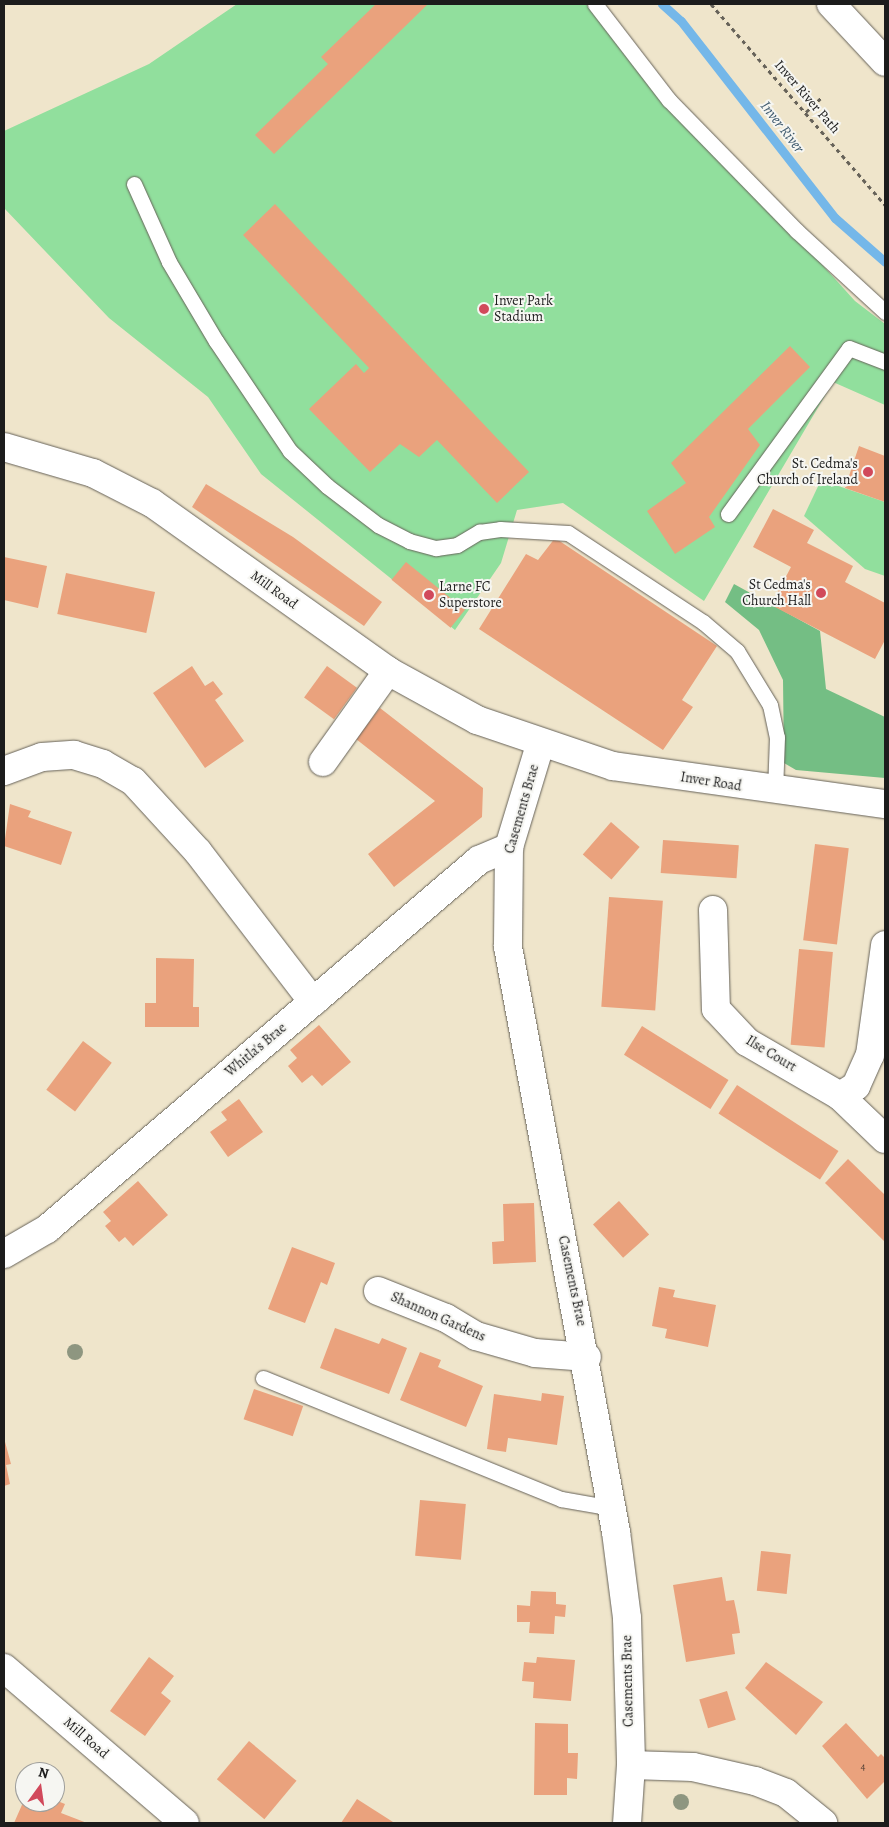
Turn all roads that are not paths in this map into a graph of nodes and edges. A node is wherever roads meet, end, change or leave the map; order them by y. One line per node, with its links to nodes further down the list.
1 (595, 4): 5 (lane)
2 (832, 4): 3 (main road)
3 (885, 62)
4 (134, 184): 13 (lane)
5 (885, 312)
6 (885, 362): 8 (lane)
7 (4, 447): 9 (main road, Mill Road)
8 (728, 514)
9 (388, 671): 10 (main road, Mill Road); 11 (main road)
10 (540, 744): 13 (main road, Inver Road); 15 (main road, Casements Brae)
11 (323, 762)
12 (4, 771): 18 (main road)
13 (775, 791): 14 (main road, Inver Road)
14 (885, 804)
15 (509, 847): 18 (main road, Whitla's Brae); 23 (main road, Casements Brae)
16 (713, 910): 19 (main road, Ilse Court)
17 (885, 945): 19 (main road)
18 (313, 1002): 21 (main road, Whitla's Brae)
19 (840, 1096): 20 (main road, Ilse Court)
20 (885, 1139)
21 (4, 1254)
22 (378, 1291): 23 (main road, Shannon Gardens)
23 (587, 1357): 25 (main road, Casements Brae)
24 (263, 1378): 25 (lane)
25 (613, 1508): 27 (main road, Casements Brae)
26 (4, 1668): 28 (main road, Mill Road)
27 (630, 1766): 29 (main road, Casements Brae); 30 (main road)
28 (170, 1818)
29 (627, 1823)
30 (823, 1823)

